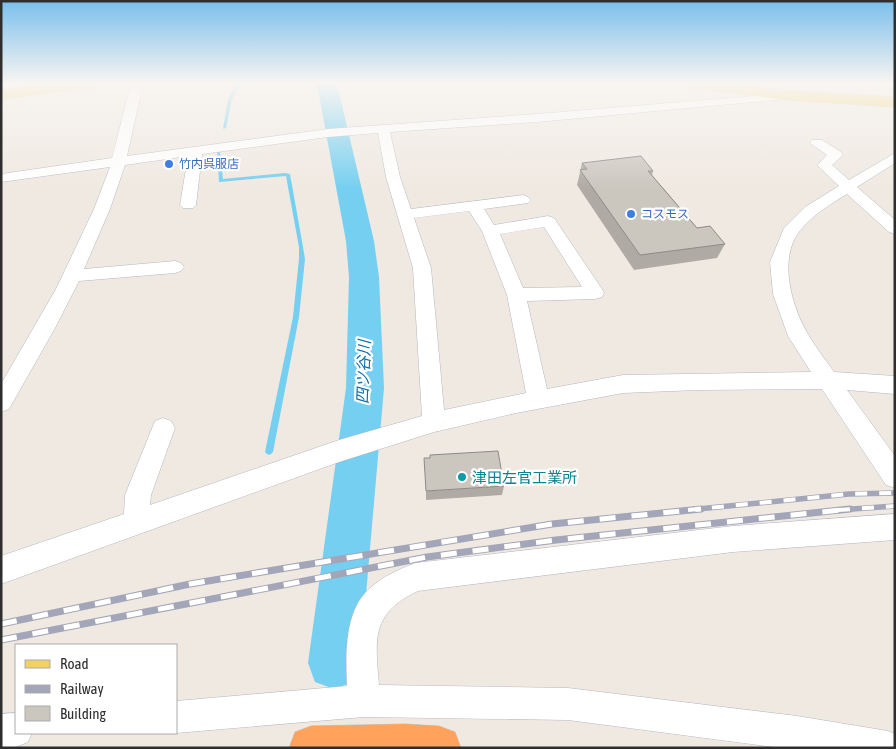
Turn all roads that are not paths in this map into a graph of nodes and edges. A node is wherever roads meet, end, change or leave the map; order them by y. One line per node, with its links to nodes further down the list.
1 (129, 119): 7 (street)
2 (522, 119): 3 (street)
3 (383, 128): 5 (street); 13 (street)
4 (817, 143): 9 (street)
5 (196, 150): 7 (street); 11 (street)
6 (895, 157): 9 (street)
7 (120, 160): 8 (street); 17 (street)
8 (1, 178)
9 (847, 187): 14 (street); 19 (street)
10 (523, 200): 12 (street)
11 (188, 205)
12 (474, 206): 13 (street); 15 (street)
13 (405, 214): 23 (street)
14 (895, 229)
15 (490, 231): 18 (street); 18 (street)
16 (175, 267): 17 (street)
17 (72, 276): 22 (street)
18 (516, 295): 21 (street)
19 (827, 380): 20 (street); 21 (street); 25 (street)
20 (895, 385)
21 (538, 400): 23 (street)
22 (1, 403)
23 (434, 422): 26 (street)
24 (163, 428): 26 (street)
25 (895, 477)
26 (137, 522): 28 (street)
27 (895, 527): 29 (street)
28 (1, 570)
29 (364, 702): 30 (street); 35 (street)
30 (178, 717)
31 (15, 730): 32 (street)
32 (1, 731)
33 (311, 748): 34 (highway)
34 (439, 748)
35 (888, 748)

